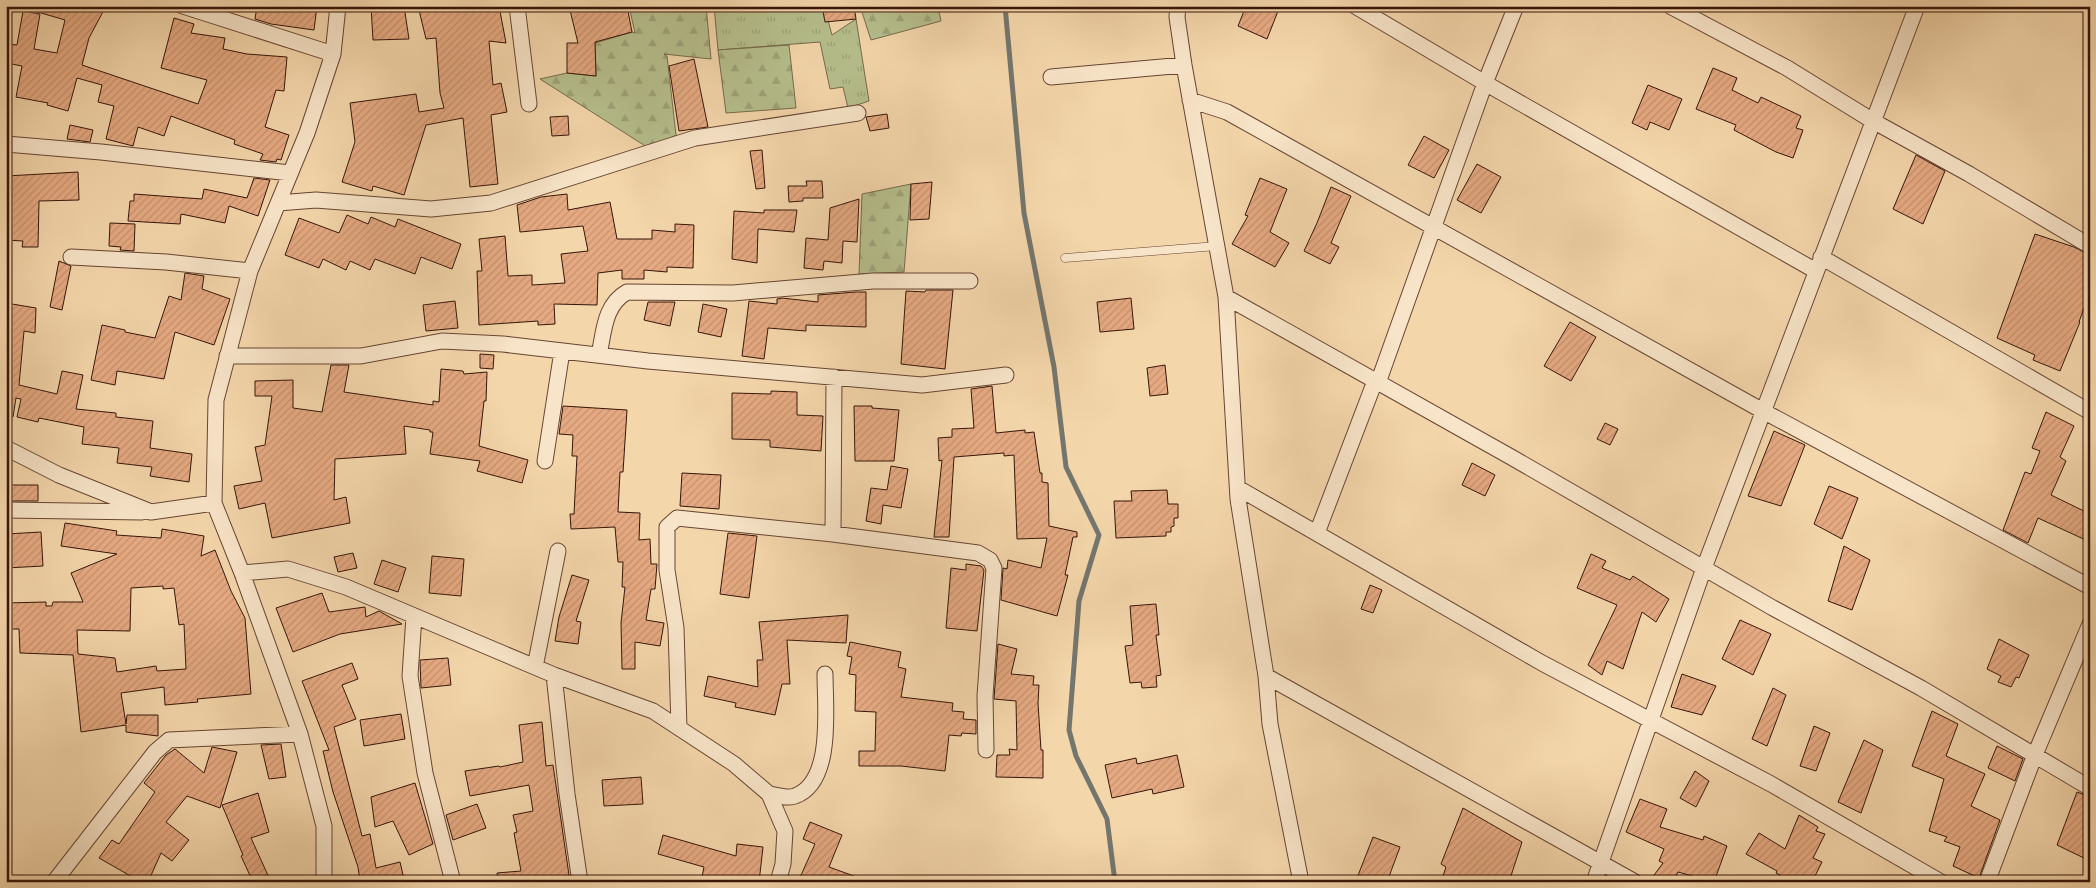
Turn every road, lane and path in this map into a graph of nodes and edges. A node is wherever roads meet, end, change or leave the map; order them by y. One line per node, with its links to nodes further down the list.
1 (183, 6): 9 (street)
2 (338, 6): 9 (street)
3 (517, 6): 14 (street)
4 (1178, 6): 10 (street)
5 (1355, 6): 12 (street)
6 (1516, 6): 12 (street)
7 (1670, 6): 16 (street)
8 (1917, 6): 16 (street)
9 (333, 54): 18 (street)
10 (1184, 65): 11 (street); 13 (street)
11 (1051, 78)
12 (1486, 83): 20 (street); 25 (street)
13 (1190, 100): 20 (street); 21 (street)
14 (529, 104)
15 (858, 112): 19 (street)
16 (1872, 122): 22 (street); 25 (street)
17 (6, 144): 18 (street)
18 (290, 173): 19 (street)
19 (278, 203): 26 (street)
20 (1433, 228): 34 (street); 35 (street)
21 (1217, 246): 24 (lane); 28 (street)
22 (2090, 246)
23 (71, 257): 26 (street)
24 (1065, 258)
25 (1818, 264): 35 (street); 36 (street)
26 (250, 271): 31 (street)
27 (970, 281): 30 (street)
28 (1226, 297): 34 (street); 39 (street)
29 (562, 351): 30 (street); 31 (street); 38 (street)
30 (599, 355): 33 (street)
31 (228, 356): 40 (street)
32 (1006, 375): 33 (street)
33 (834, 377): 44 (street)
34 (1376, 382): 43 (street); 46 (street)
35 (1763, 411): 46 (street); 48 (street)
36 (2090, 412)
37 (6, 448): 42 (street)
38 (545, 461)
39 (1238, 488): 43 (street); 54 (street)
40 (214, 503): 42 (street); 47 (street)
41 (6, 510): 42 (street)
42 (151, 512)
43 (1316, 533): 55 (street)
44 (833, 534): 56 (street); 58 (street)
45 (558, 552): 51 (street)
46 (1704, 568): 55 (street); 59 (street)
47 (242, 573): 49 (street); 57 (street)
48 (2090, 587)
49 (414, 616): 51 (street); 65 (street)
50 (2090, 624): 59 (street)
51 (535, 667): 53 (street)
52 (825, 674): 61 (street)
53 (554, 675): 56 (street); 66 (street)
54 (1266, 676): 62 (street); 68 (street)
55 (1650, 720): 62 (street); 71 (street)
56 (679, 728): 61 (street)
57 (300, 734): 63 (street); 64 (street)
58 (986, 750)
59 (2034, 757): 60 (street); 72 (street)
60 (2090, 788)
61 (768, 794): 67 (street)
62 (1601, 862): 69 (street); 70 (street)
63 (54, 882)
64 (324, 882)
65 (454, 882)
66 (580, 882)
67 (778, 882)
68 (1302, 882)
69 (1594, 882)
70 (1635, 882)
71 (1941, 882)
72 (1987, 882)

